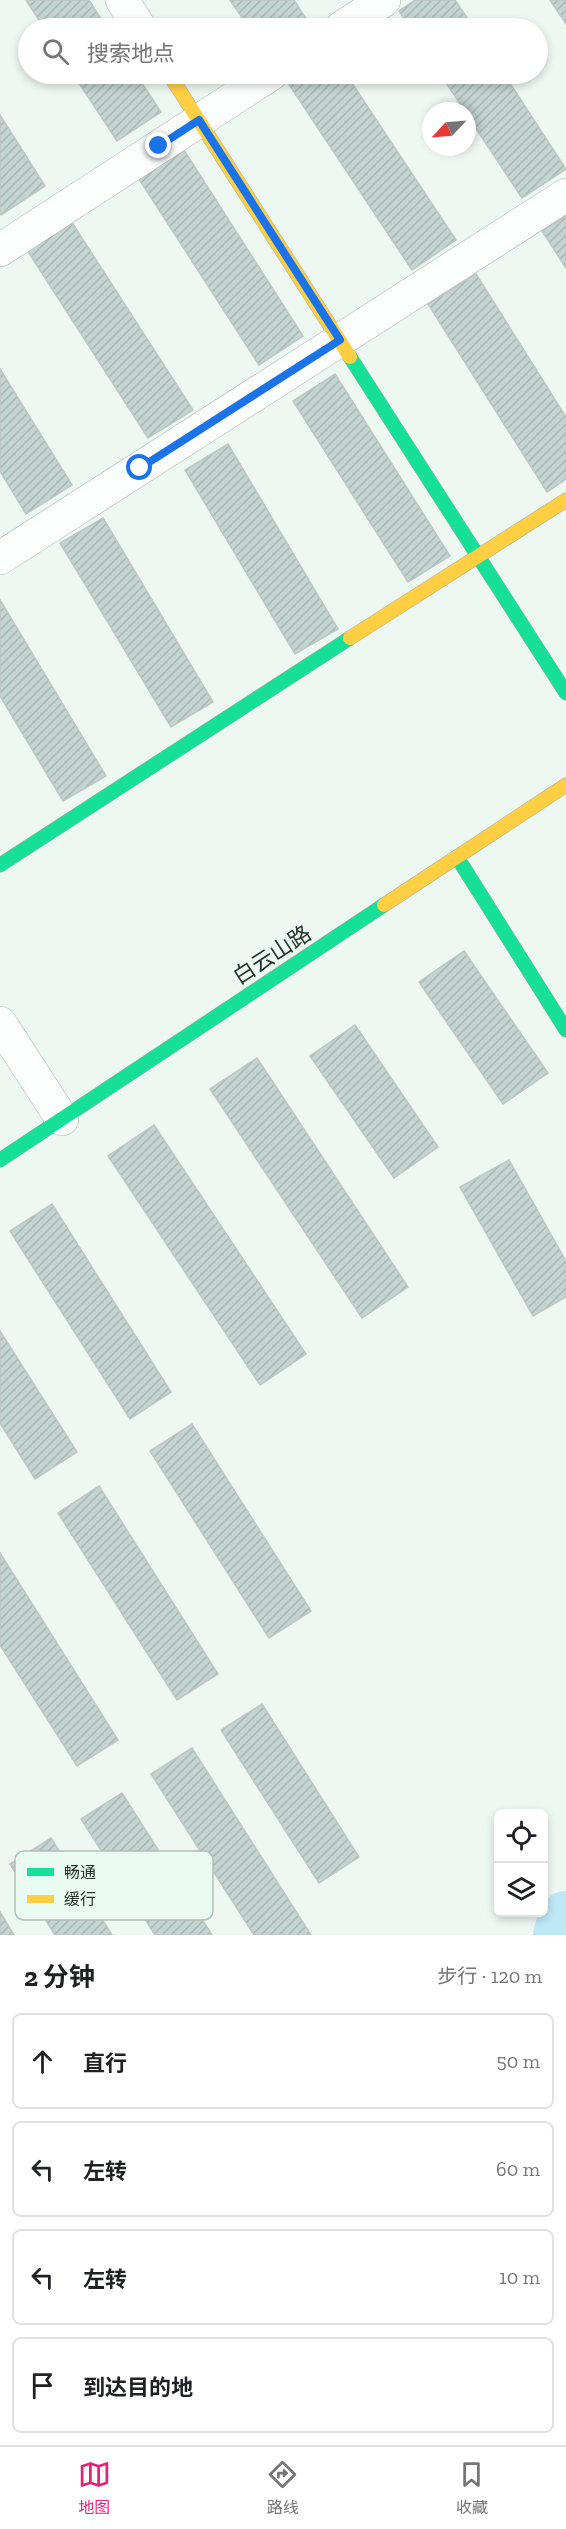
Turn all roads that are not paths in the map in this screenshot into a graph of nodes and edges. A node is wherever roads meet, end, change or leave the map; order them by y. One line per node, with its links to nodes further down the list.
1 (122, 0): 3 (street)
2 (384, 0): 4 (street)
3 (134, 18)
4 (356, 18)
5 (176, 84): 7 (street)
6 (255, 84): 7 (street)
7 (199, 120): 9 (street); 10 (street)
8 (566, 195): 10 (street)
9 (0, 250)
10 (340, 340): 12 (street); 13 (street)
11 (566, 500): 12 (street)
12 (478, 554): 14 (street); 17 (street)
13 (0, 558)
14 (566, 693)
15 (566, 784): 16 (street, 白云山路)
16 (458, 857): 19 (street); 20 (street, 白云山路)
17 (0, 865)
18 (0, 1023): 20 (street)
19 (566, 1030)
20 (62, 1119): 21 (street, 白云山路)
21 (0, 1160)

